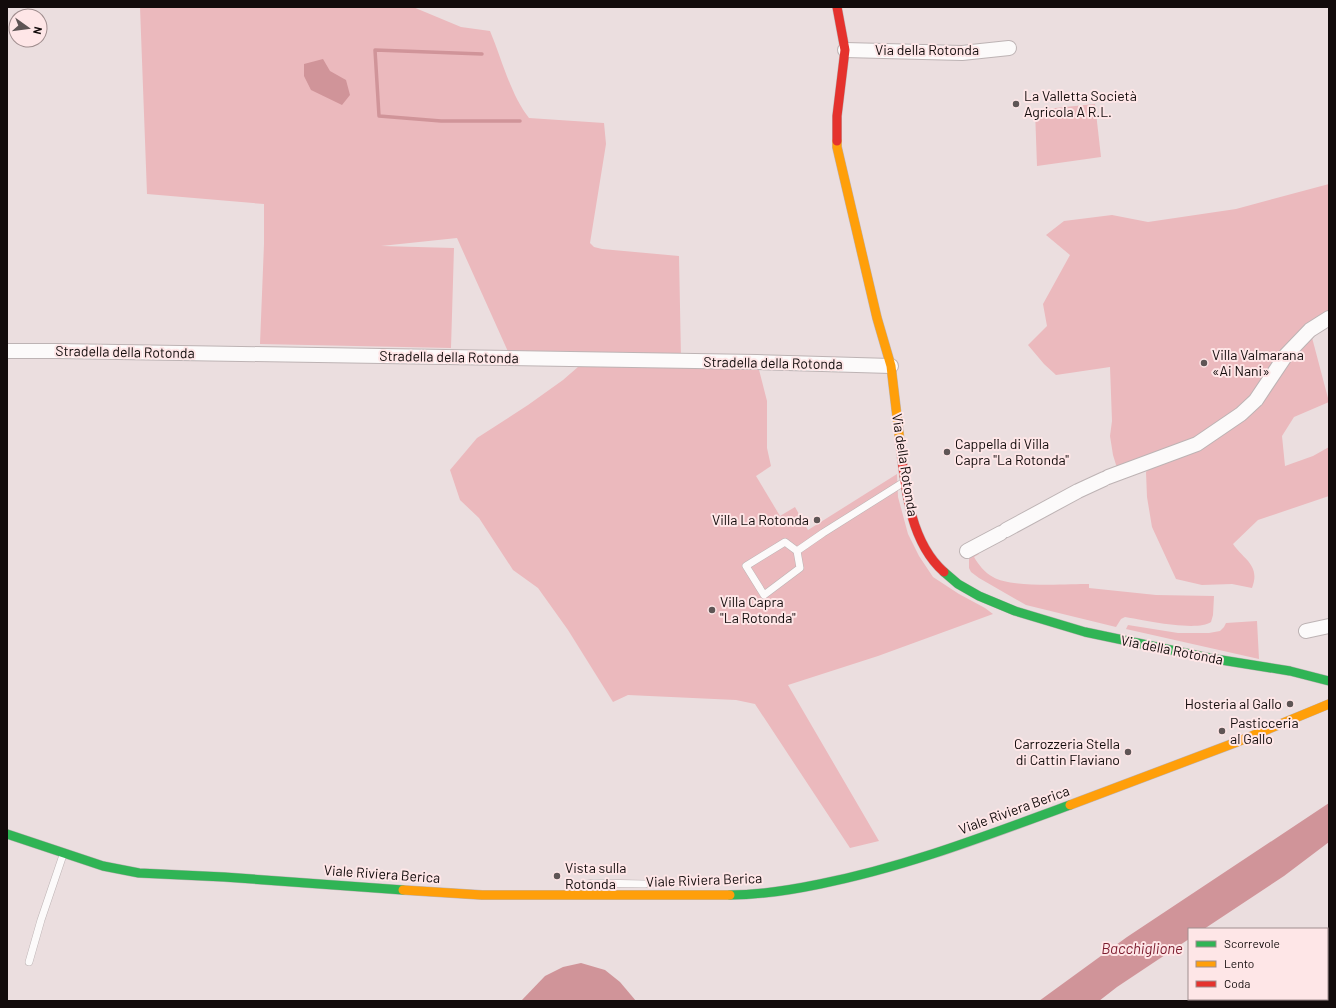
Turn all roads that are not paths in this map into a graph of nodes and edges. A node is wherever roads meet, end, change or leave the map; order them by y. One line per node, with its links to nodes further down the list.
1 (837, 7): 3 (main road, Via della Rotonda)
2 (1009, 48): 3 (street, Via della Rotonda)
3 (845, 50): 6 (main road, Via della Rotonda)
4 (1329, 318): 9 (street)
5 (7, 352): 6 (street, Stradella della Rotonda)
6 (891, 366): 7 (main road, Via della Rotonda)
7 (905, 482): 8 (lane); 12 (main road, Via della Rotonda)
8 (797, 551): 8 (lane)
9 (967, 551)
10 (1329, 626): 11 (street)
11 (1306, 631)
12 (1329, 681)
13 (1329, 704): 20 (main road, Viale Riviera Berica)
14 (7, 834): 15 (main road, Viale Riviera Berica)
15 (64, 853): 21 (main road, Viale Riviera Berica); 22 (lane)
16 (649, 884): 17 (lane)
17 (572, 886)
18 (558, 888): 21 (lane)
19 (718, 888): 20 (lane)
20 (750, 894): 21 (main road, Viale Riviera Berica)
21 (482, 896)
22 (29, 962)

